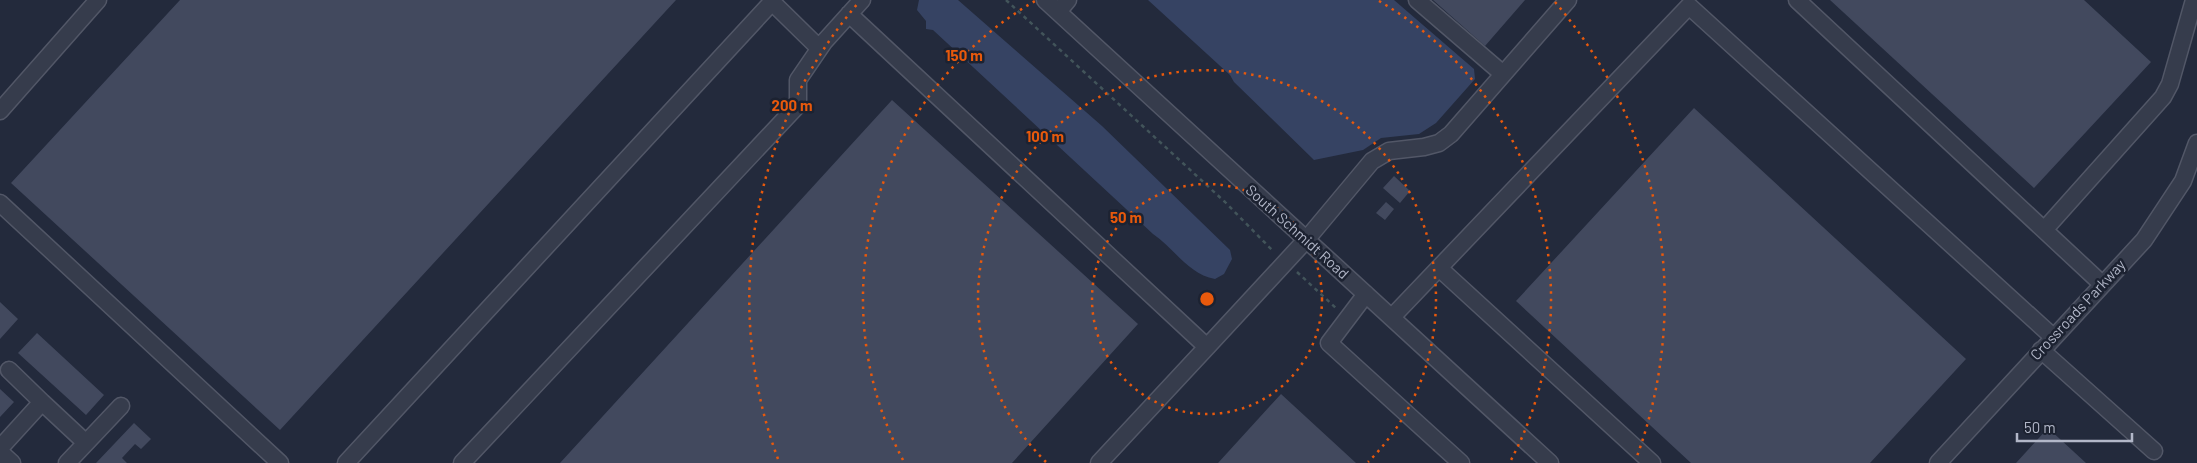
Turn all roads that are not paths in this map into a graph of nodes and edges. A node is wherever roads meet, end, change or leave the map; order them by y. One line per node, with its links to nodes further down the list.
1 (98, 0): 11 (street)
2 (1045, 0): 8 (street, South Schmidt Road)
3 (1417, 0): 10 (street)
4 (1568, 0): 10 (street)
5 (1797, 0): 14 (street)
6 (2194, 0): 14 (street)
7 (856, 5): 9 (street); 21 (street)
8 (1063, 6): 15 (street, South Schmidt Road)
9 (819, 48): 33 (street); 34 (street)
10 (1503, 74): 15 (street)
11 (0, 111)
12 (2197, 142): 17 (street, Crossroads Parkway)
13 (0, 202): 32 (street)
14 (2045, 229): 17 (street)
15 (1306, 240): 18 (street, South Schmidt Road); 21 (street)
16 (1439, 268): 19 (street); 20 (street); 38 (street)
17 (2102, 284): 20 (street, Crossroads Parkway)
18 (1366, 294): 19 (street, South Schmidt Road); 36 (street)
19 (1392, 317): 37 (street, South Schmidt Road)
20 (2053, 337): 22 (street, Crossroads Parkway)
21 (1207, 347): 35 (street)
22 (2041, 350): 29 (street); 39 (street, Crossroads Parkway)
23 (10, 370): 24 (street)
24 (42, 402): 26 (street); 27 (street)
25 (120, 406): 26 (street)
26 (86, 443): 31 (street)
27 (0, 448)
28 (0, 452): 30 (street)
29 (2154, 452)
30 (12, 463)
31 (67, 463)
32 (280, 463)
33 (346, 463)
34 (462, 463)
35 (1099, 463)
36 (1462, 463)
37 (1550, 463)
38 (1652, 463)
39 (1938, 463)

